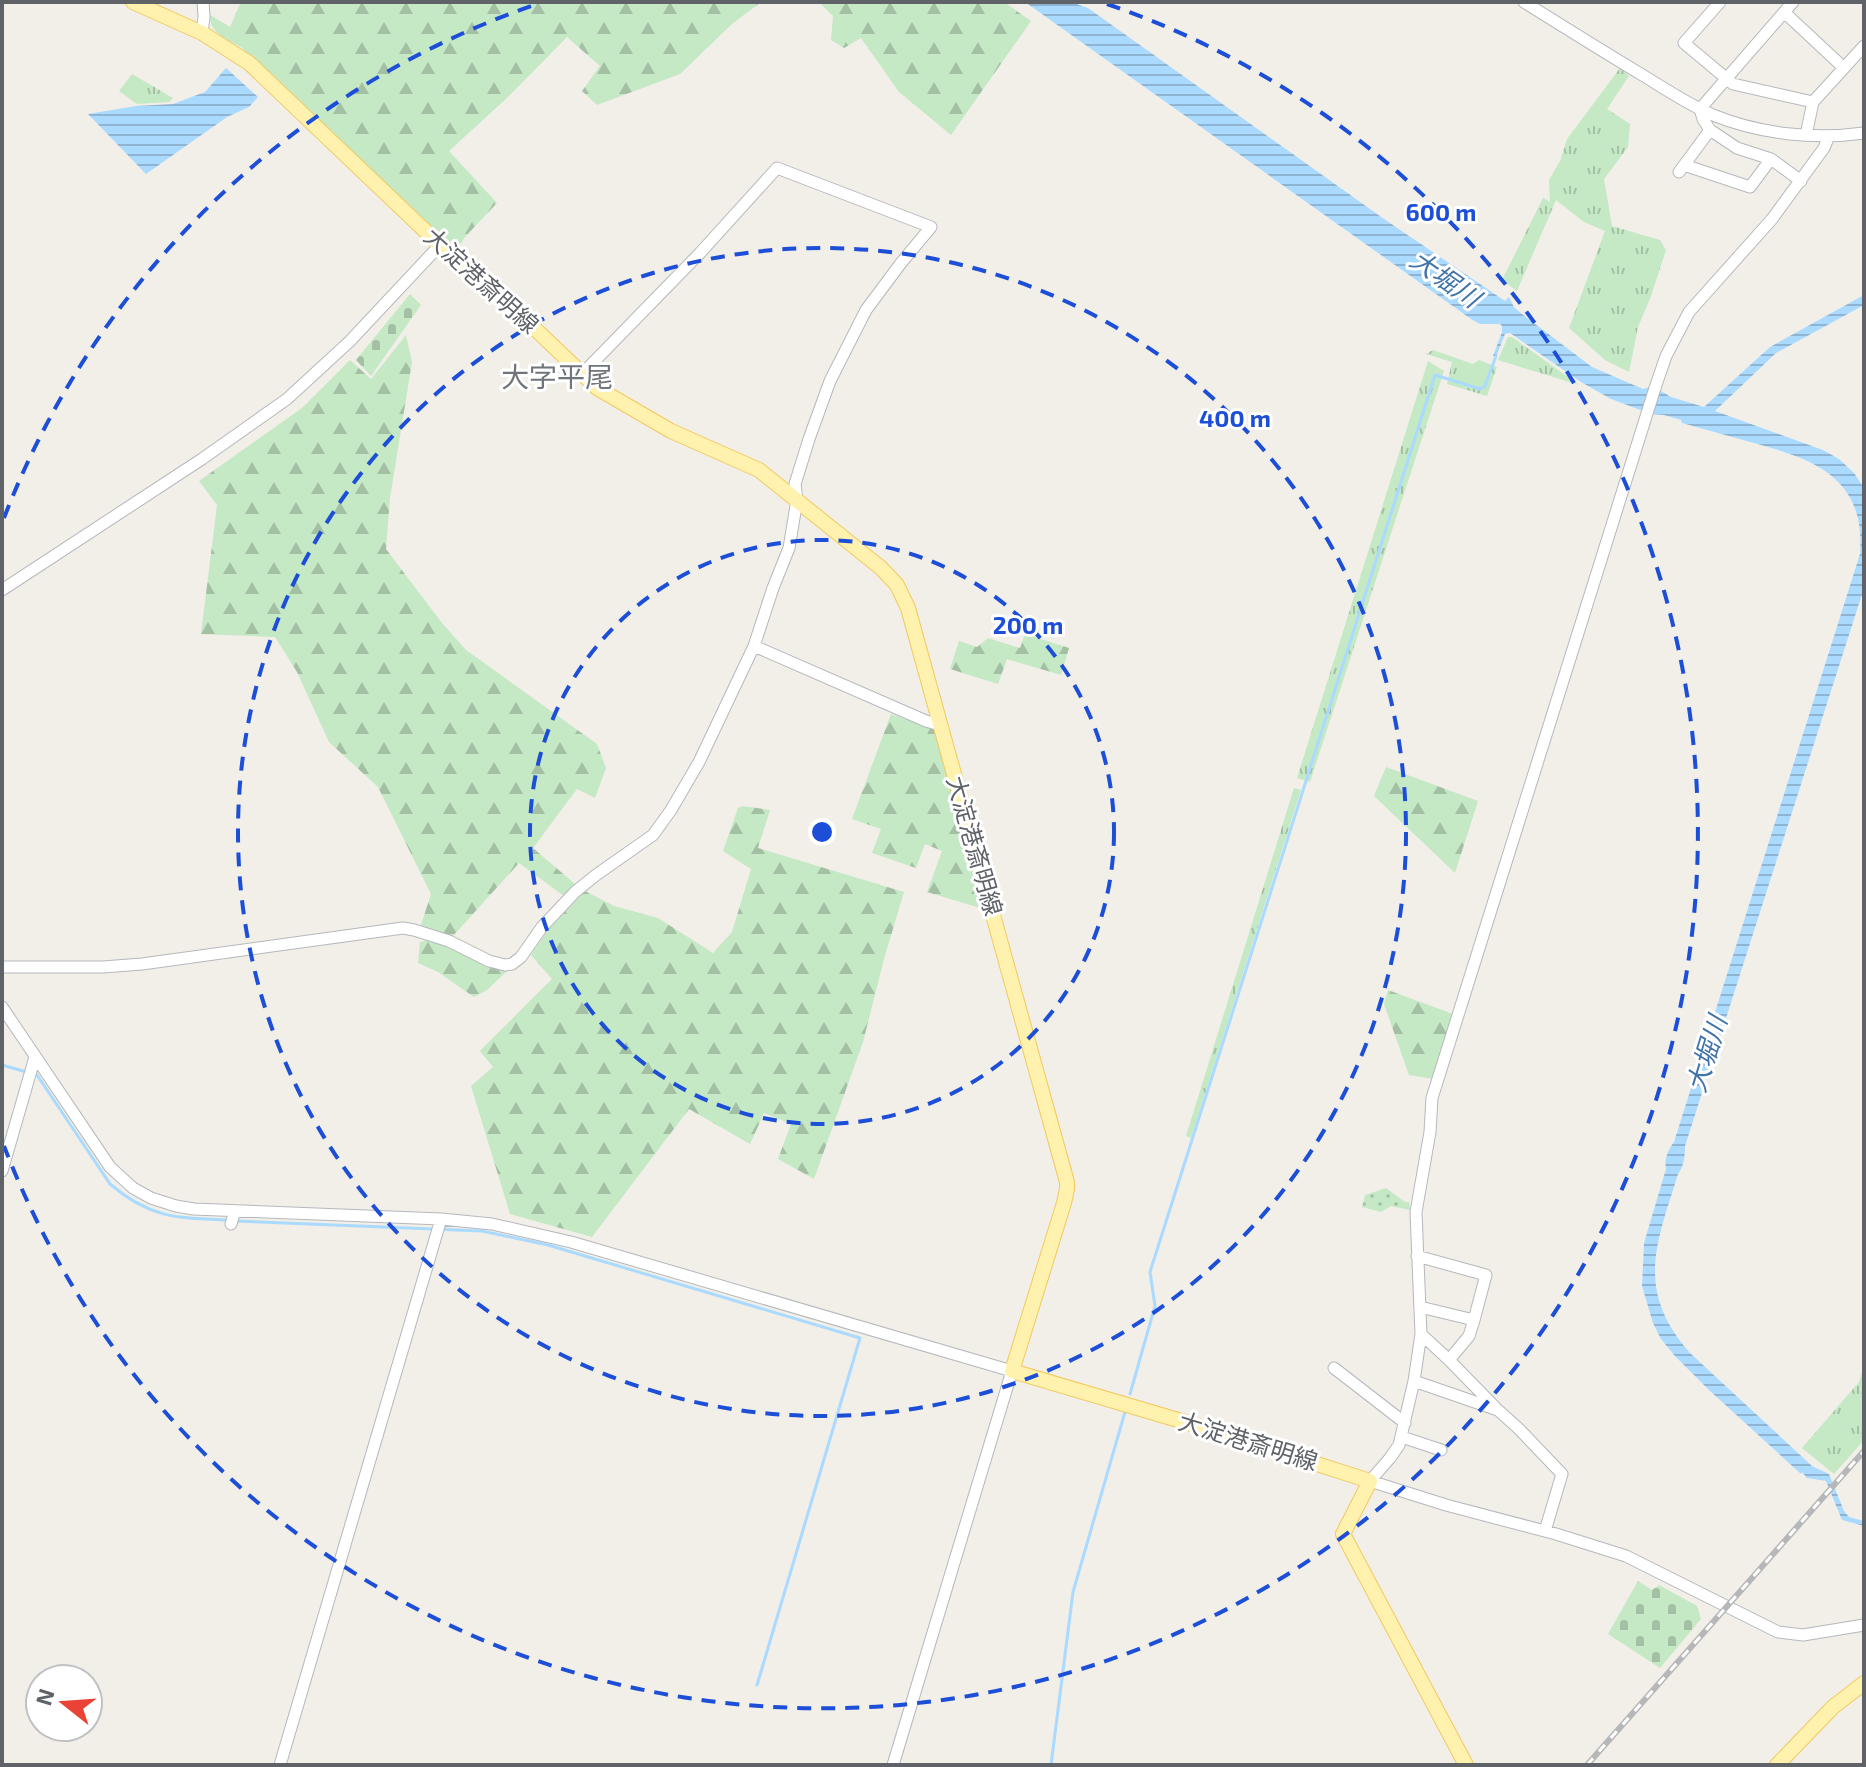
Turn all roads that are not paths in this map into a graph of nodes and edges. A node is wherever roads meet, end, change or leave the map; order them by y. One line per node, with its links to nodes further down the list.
1 (133, 2): 7 (main road, 大淀港斎明線)
2 (203, 2): 7 (street)
3 (1524, 2): 12 (street)
4 (1720, 2): 10 (street)
5 (1793, 2): 6 (street)
6 (1784, 12): 9 (street); 10 (street)
7 (202, 33): 19 (main road, 大淀港斎明線)
8 (1864, 46): 9 (street)
9 (1844, 68): 11 (street)
10 (1726, 79): 11 (street); 12 (street)
11 (1813, 102): 15 (street)
12 (1700, 109): 13 (street); 15 (street)
13 (1710, 130): 17 (street); 17 (street)
14 (1864, 133): 16 (street)
15 (1806, 135): 16 (street)
16 (1829, 136): 18 (street)
17 (1771, 159): 18 (street)
18 (1801, 181): 30 (street)
19 (440, 245): 20 (main road, 大淀港斎明線); 22 (street)
20 (582, 374): 21 (main road, 大淀港斎明線); 21 (street)
21 (797, 500): 23 (street); 24 (main road, 大淀港斎明線)
22 (2, 590)
23 (754, 646): 24 (street); 25 (street)
24 (940, 725): 36 (main road, 大淀港斎明線)
25 (2, 967)
26 (2, 1007): 27 (street)
27 (32, 1067): 28 (street); 29 (street)
28 (2, 1171)
29 (439, 1226): 36 (street); 46 (street)
30 (1417, 1256): 31 (street); 32 (street)
31 (1420, 1307): 32 (street); 33 (street)
32 (1474, 1320): 34 (street)
33 (1421, 1334): 34 (street); 37 (street)
34 (1449, 1360): 38 (street)
35 (1334, 1368): 39 (street)
36 (1012, 1371): 42 (main road, 大淀港斎明線); 47 (street)
37 (1414, 1381): 38 (street); 39 (street)
38 (1498, 1410): 43 (street)
39 (1405, 1423): 40 (street)
40 (1402, 1437): 41 (street); 42 (street)
41 (1441, 1450)
42 (1370, 1481): 43 (street); 48 (main road)
43 (1545, 1531): 44 (street)
44 (1864, 1625)
45 (1864, 1683): 49 (main road)
46 (280, 1765)
47 (893, 1765)
48 (1466, 1765)
49 (1777, 1765)

